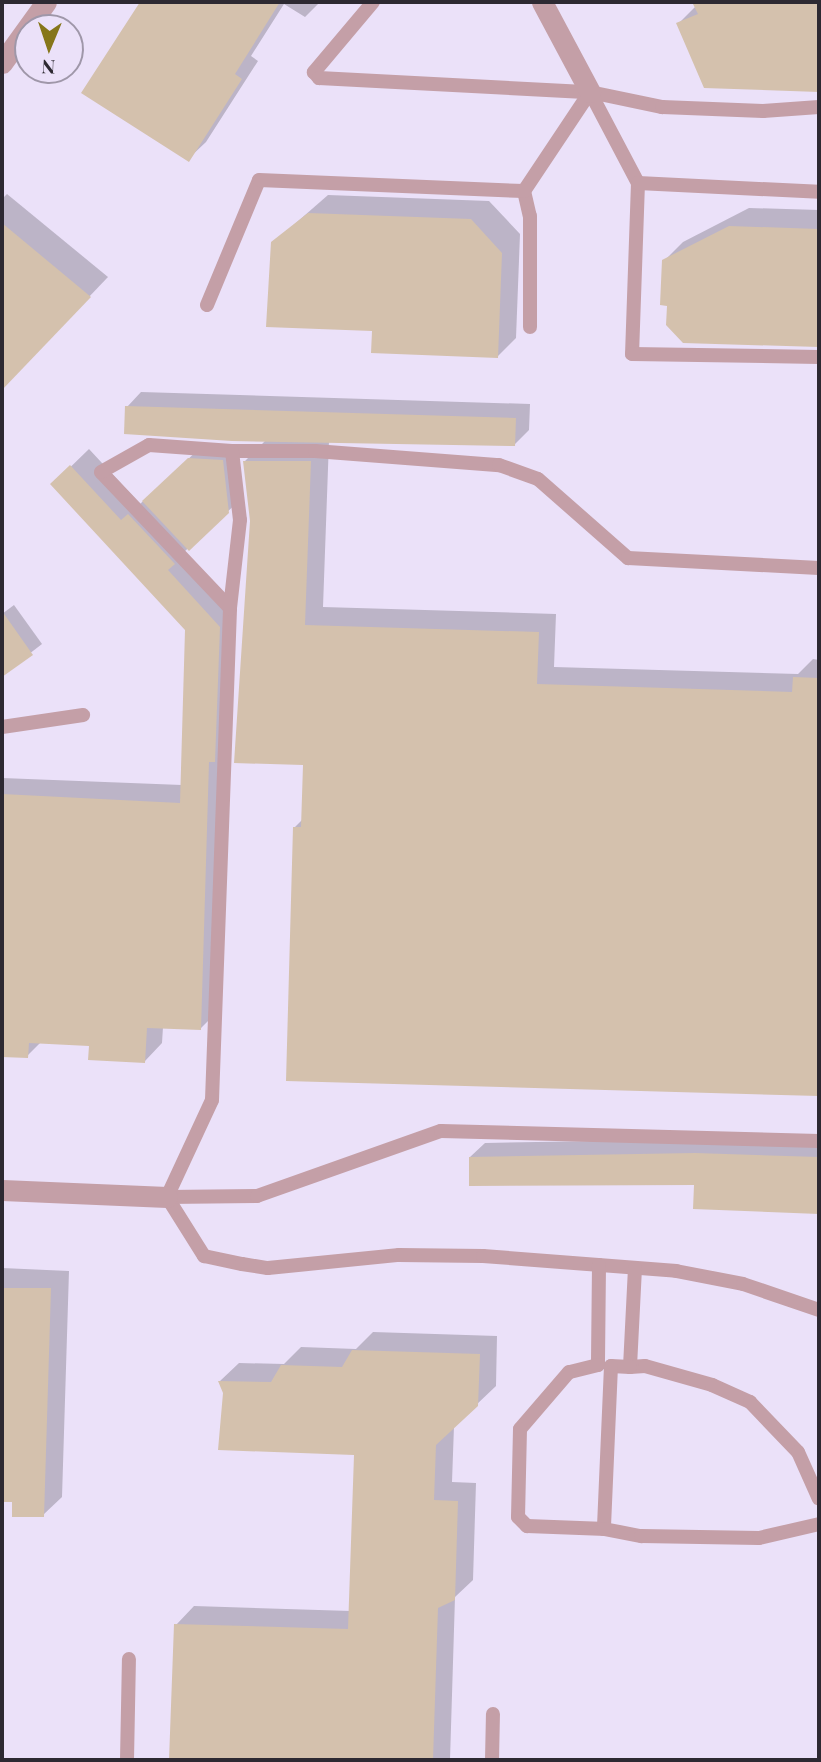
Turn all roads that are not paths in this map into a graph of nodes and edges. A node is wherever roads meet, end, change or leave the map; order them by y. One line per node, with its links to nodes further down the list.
1 (46, 2): 4 (street)
2 (373, 2): 5 (lane)
3 (542, 2): 5 (street)
4 (2, 63)
5 (590, 92): 6 (lane); 7 (lane); 8 (lane)
6 (819, 107)
7 (638, 183): 9 (lane); 12 (lane)
8 (524, 191): 10 (lane); 11 (lane)
9 (819, 192)
10 (207, 305)
11 (530, 327)
12 (819, 357)
13 (232, 451): 14 (lane); 15 (lane); 15 (lane)
14 (819, 568)
15 (230, 608): 20 (lane)
16 (83, 715): 17 (lane)
17 (2, 727)
18 (819, 1141): 20 (lane)
19 (2, 1190): 20 (street)
20 (167, 1197): 21 (lane)
21 (599, 1265): 22 (lane); 24 (lane)
22 (635, 1268): 23 (lane); 25 (lane)
23 (819, 1310)
24 (604, 1366): 25 (lane); 28 (lane); 28 (lane)
25 (631, 1367): 26 (lane)
26 (819, 1499)
27 (819, 1524): 28 (lane)
28 (606, 1529)
29 (129, 1659): 31 (lane)
30 (493, 1714): 32 (lane)
31 (127, 1760)
32 (492, 1760)

